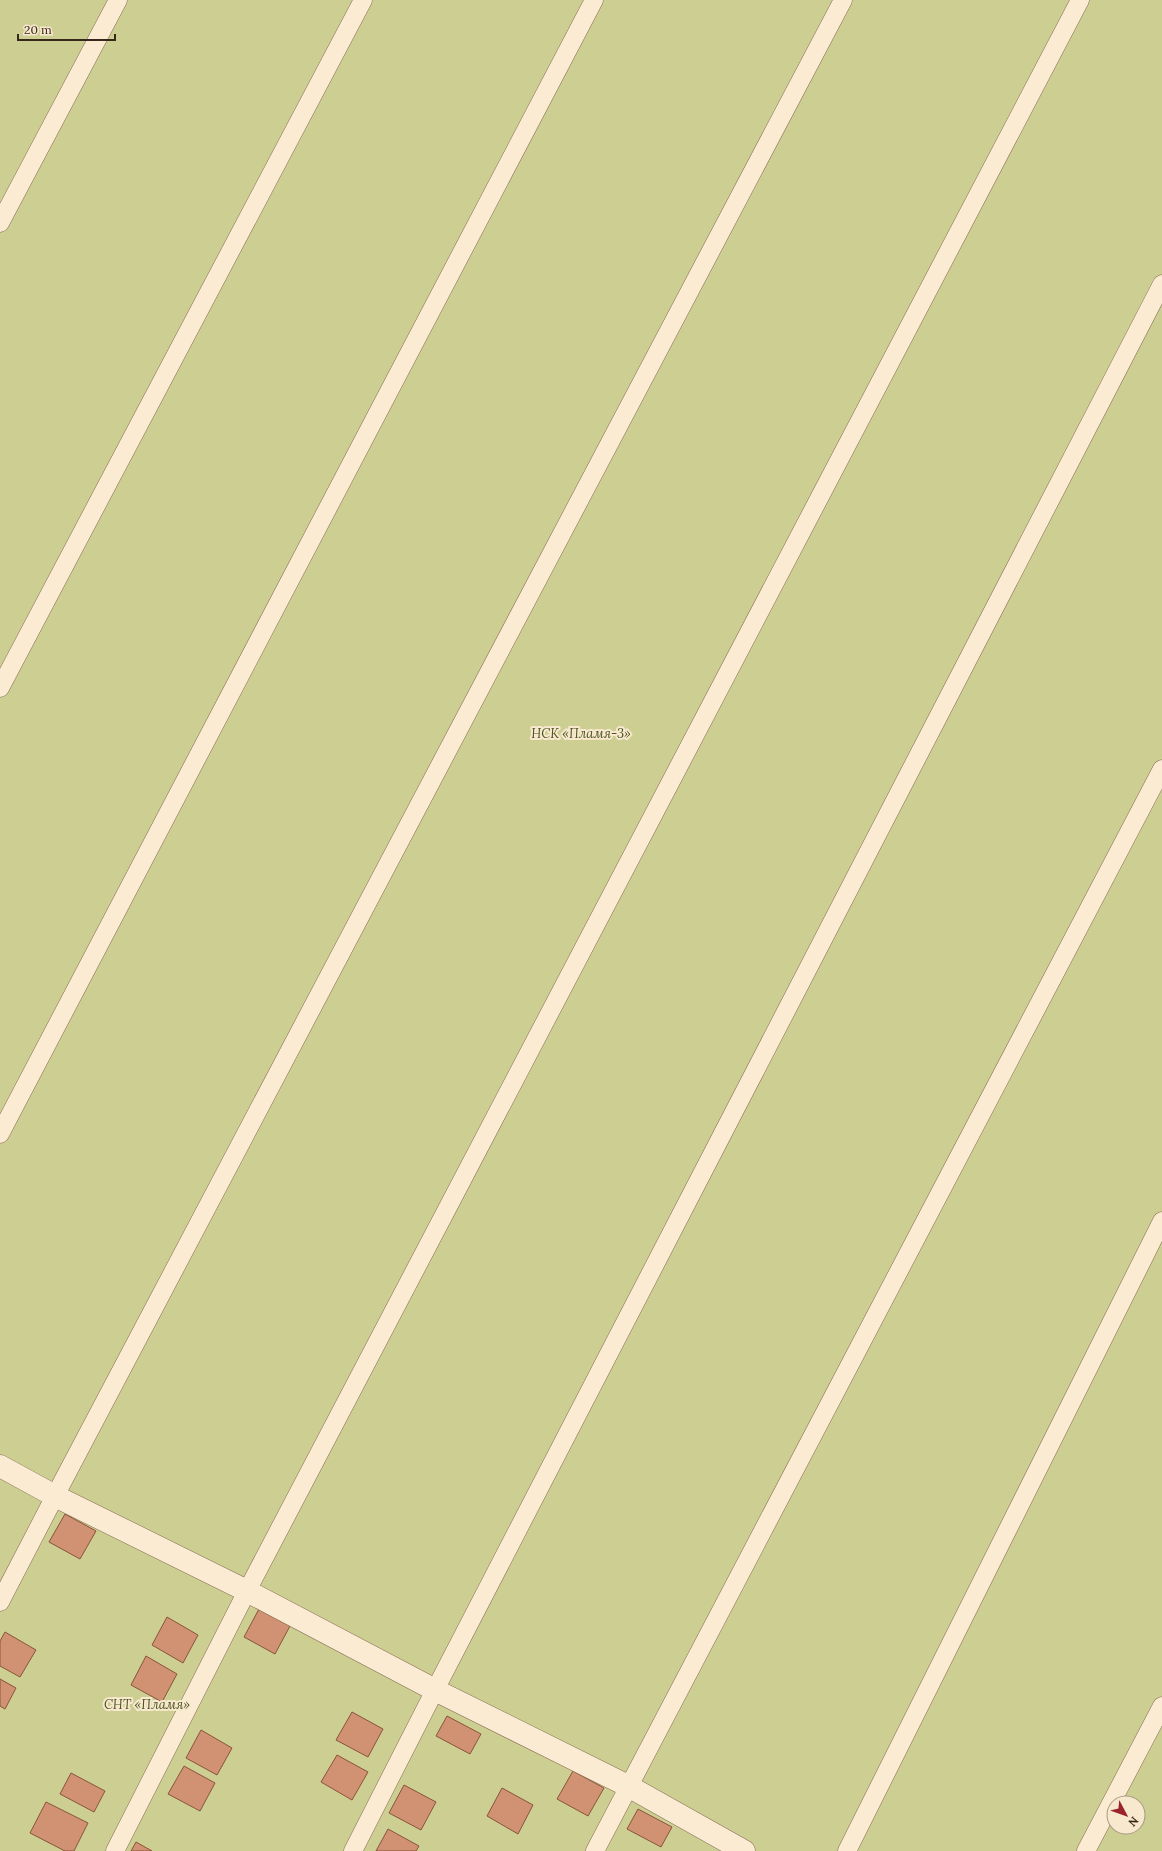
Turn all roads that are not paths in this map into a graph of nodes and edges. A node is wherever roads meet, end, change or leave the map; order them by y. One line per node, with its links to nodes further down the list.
1 (118, 0): 6 (lane)
2 (363, 0): 8 (lane)
3 (594, 0): 10 (lane)
4 (843, 0): 13 (lane)
5 (1080, 0): 14 (lane)
6 (0, 223)
7 (1162, 284): 16 (lane)
8 (0, 688)
9 (1162, 769): 18 (lane)
10 (0, 1134)
11 (1162, 1222): 23 (lane)
12 (0, 1466): 13 (street)
13 (54, 1496): 14 (street); 15 (lane)
14 (247, 1591): 16 (street); 19 (lane)
15 (0, 1602)
16 (434, 1690): 18 (street); 20 (lane)
17 (1162, 1706): 24 (lane)
18 (628, 1786): 21 (lane); 22 (street)
19 (115, 1851)
20 (354, 1851)
21 (595, 1851)
22 (744, 1851)
23 (847, 1851)
24 (1086, 1851)

